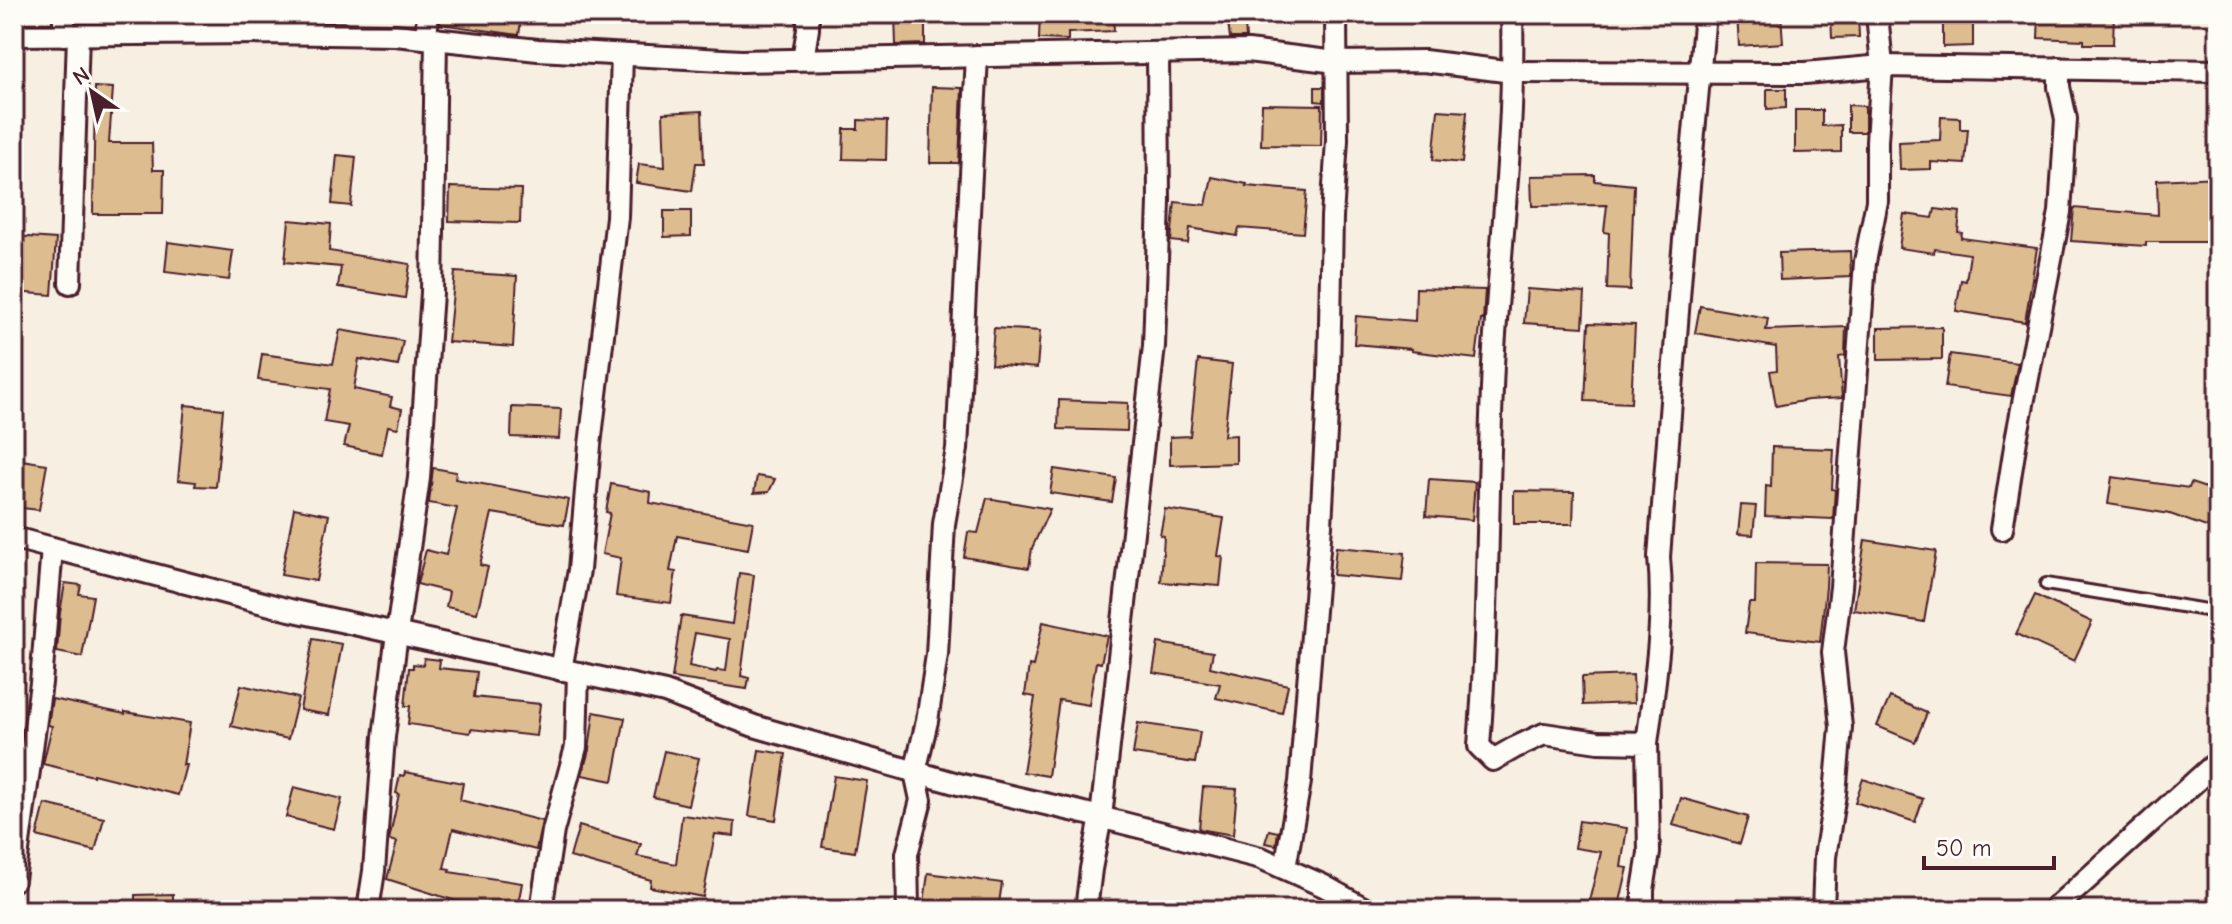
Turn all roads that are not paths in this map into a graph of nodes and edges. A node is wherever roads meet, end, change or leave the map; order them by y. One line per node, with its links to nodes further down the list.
1 (64, 14): 9 (street)
2 (428, 14): 10 (street)
3 (808, 14): 14 (street)
4 (1336, 14): 15 (street)
5 (1512, 14): 19 (street)
6 (1705, 14): 20 (street)
7 (1877, 14): 16 (street)
8 (14, 35): 9 (street)
9 (71, 35): 10 (street); 21 (street)
10 (431, 39): 12 (street); 27 (street)
11 (1158, 53): 13 (street); 15 (street); 32 (street)
12 (622, 55): 14 (street); 28 (street)
13 (977, 56): 14 (street); 31 (street)
14 (803, 59)
15 (1336, 62): 19 (street); 33 (street)
16 (1882, 66): 17 (street); 20 (street); 41 (street)
17 (2059, 68): 18 (street); 22 (street)
18 (2218, 71)
19 (1513, 72): 20 (street); 29 (street)
20 (1700, 74): 29 (street)
21 (70, 283)
22 (2002, 529)
23 (14, 538): 24 (street)
24 (52, 548): 27 (street); 34 (street)
25 (2046, 584): 26 (lane)
26 (2218, 612)
27 (397, 633): 28 (street); 35 (street)
28 (570, 671): 31 (street); 36 (street)
29 (1647, 743): 40 (street)
30 (2218, 761): 42 (street)
31 (915, 772): 32 (street); 37 (street)
32 (1101, 817): 33 (street); 38 (street)
33 (1285, 868): 39 (street)
34 (14, 880)
35 (368, 910)
36 (541, 910)
37 (908, 910)
38 (1086, 910)
39 (1367, 910)
40 (1643, 910)
41 (1823, 910)
42 (2053, 910)

